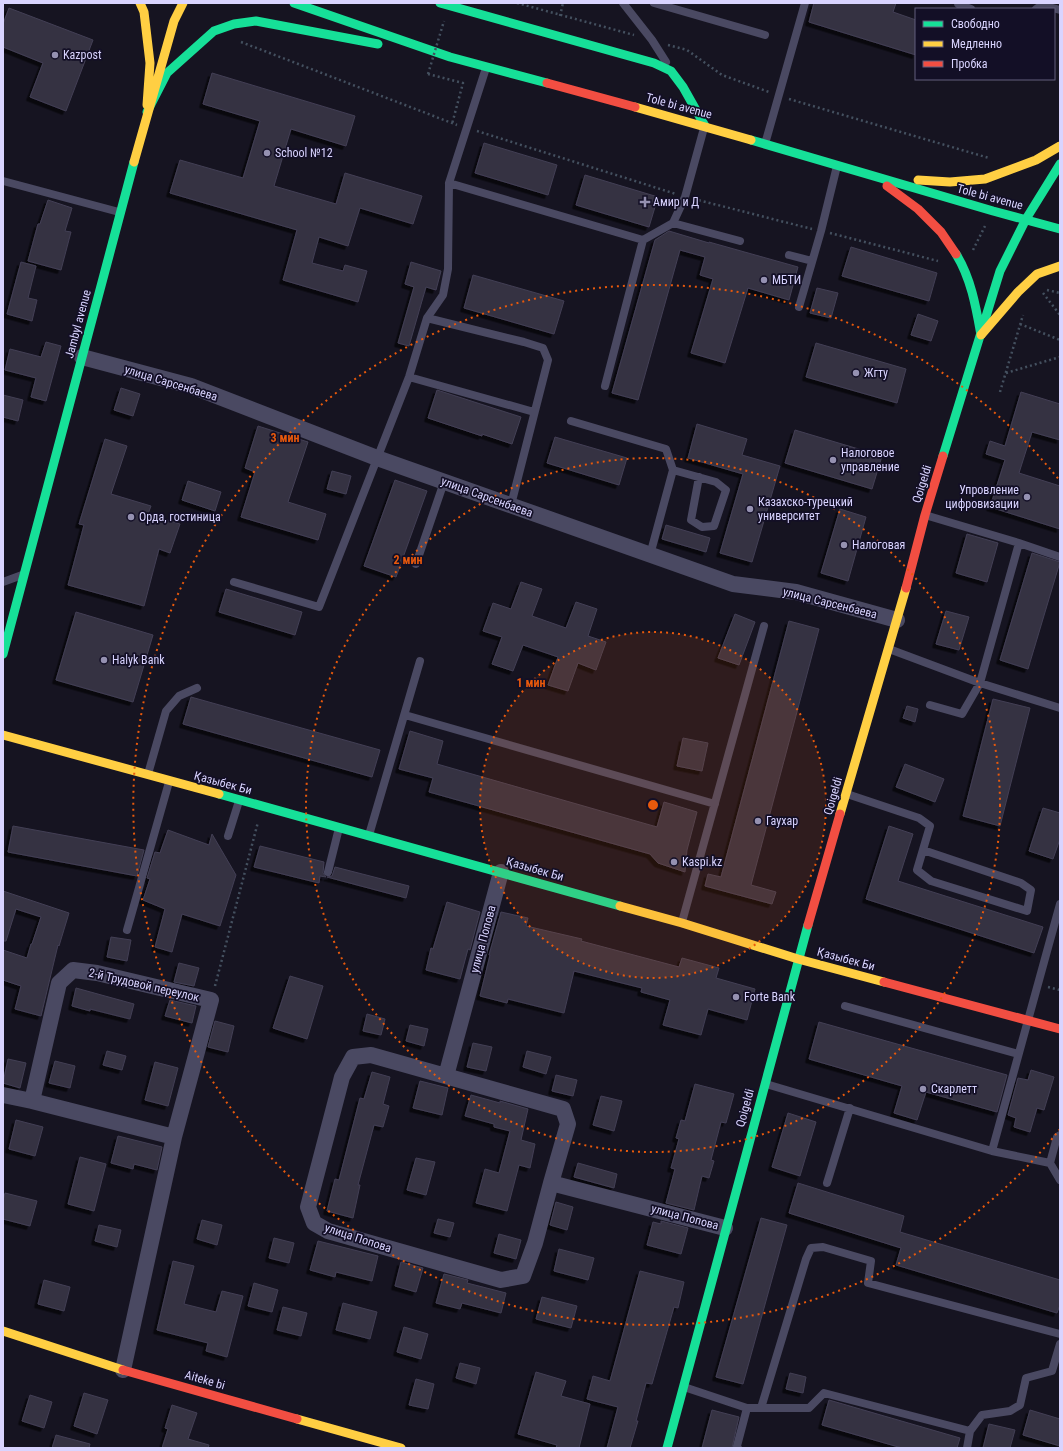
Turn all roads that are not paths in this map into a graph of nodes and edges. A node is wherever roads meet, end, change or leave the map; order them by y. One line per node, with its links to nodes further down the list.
1 (140, 3): 16 (street)
2 (183, 3): 16 (street, Jambyl avenue)
3 (294, 3): 13 (street, Tole bi avenue)
4 (440, 3): 15 (street)
5 (623, 3): 15 (lane)
6 (654, 3): 12 (lane)
7 (805, 3): 18 (lane)
8 (958, 3): 9 (lane)
9 (968, 8)
10 (1038, 8): 11 (lane)
11 (1053, 8)
12 (765, 35)
13 (450, 57): 14 (street, Tole bi avenue); 16 (street)
14 (487, 67): 17 (street, Tole bi avenue); 24 (lane)
15 (671, 71): 17 (street)
16 (147, 112): 25 (street, Jambyl avenue)
17 (705, 126): 18 (street, Tole bi avenue); 27 (lane)
18 (765, 144): 21 (street, Tole bi avenue)
19 (1060, 146): 22 (street)
20 (1060, 164): 26 (street, Qoigeldi)
21 (837, 165): 22 (street, Tole bi avenue); 32 (lane)
22 (875, 177): 26 (street, Tole bi avenue); 36 (street)
23 (3, 181): 25 (lane)
24 (449, 183): 29 (lane); 35 (lane)
25 (120, 213): 37 (street, Jambyl avenue)
26 (1026, 220): 28 (street, Tole bi avenue); 36 (street, Qoigeldi)
27 (674, 223): 29 (lane); 30 (lane)
28 (1060, 229)
29 (644, 240): 39 (lane)
30 (740, 241)
31 (789, 255): 32 (lane)
32 (812, 261): 34 (lane)
33 (1060, 266): 36 (street)
34 (799, 307)
35 (427, 318): 38 (lane); 40 (lane)
36 (981, 334): 47 (street, Qoigeldi)
37 (82, 357): 42 (street, улица Сарсенбаева); 52 (street, Jambyl avenue)
38 (409, 377): 40 (lane); 42 (lane)
39 (605, 386)
40 (534, 412): 46 (lane)
41 (571, 421): 43 (lane)
42 (377, 458): 45 (street, улица Сарсенбаева); 54 (lane)
43 (673, 470): 44 (lane); 49 (lane)
44 (699, 477): 44 (lane)
45 (444, 482): 46 (street, улица Сарсенбаева); 51 (lane)
46 (511, 505): 49 (street, улица Сарсенбаева)
47 (925, 515): 48 (lane); 55 (street, Qoigeldi)
48 (1019, 543): 50 (lane); 60 (lane)
49 (650, 555): 55 (street, улица Сарсенбаева)
50 (1060, 557)
51 (416, 564)
52 (24, 574): 53 (lane); 58 (street, Jambyl avenue)
53 (3, 582)
54 (234, 582)
55 (897, 620): 57 (street, Qoigeldi)
56 (764, 626): 70 (lane)
57 (888, 649): 60 (lane); 68 (street, Qoigeldi)
58 (3, 654)
59 (420, 662): 64 (lane)
60 (980, 683): 62 (lane); 63 (lane)
61 (197, 688): 66 (lane)
62 (930, 705)
63 (1060, 708)
64 (405, 715): 70 (lane); 73 (lane)
65 (3, 736): 66 (street, Қазыбек Би)
66 (148, 775): 67 (street, Қазыбек Би)
67 (169, 781): 69 (street, Қазыбек Би); 79 (lane)
68 (846, 794): 74 (lane); 80 (street, Qoigeldi)
69 (239, 800): 71 (street, Қазыбек Би); 72 (lane)
70 (715, 804): 78 (lane)
71 (340, 828): 73 (street, Қазыбек Би); 75 (lane)
72 (228, 836)
73 (369, 836): 76 (street, Қазыбек Би)
74 (923, 850): 74 (lane)
75 (328, 872)
76 (500, 872): 78 (street, Қазыбек Би); 85 (street, улица Попова)
77 (1060, 904): 82 (lane)
78 (682, 923): 80 (street, Қазыбек Би)
79 (127, 930)
80 (798, 959): 82 (street, Қазыбек Би); 86 (street, Qoigeldi)
81 (845, 1006): 84 (lane)
82 (1027, 1020): 83 (street, Қазыбек Би); 84 (lane)
83 (1060, 1029)
84 (1018, 1054): 92 (lane)
85 (446, 1076): 95 (street, улица Попова); 95 (street, улица Попова)
86 (764, 1083): 89 (lane); 97 (street, Qoigeldi)
87 (3, 1095): 88 (street)
88 (32, 1101): 91 (street); 91 (street, 2-й Трудовой переулок)
89 (850, 1108): 92 (lane); 96 (lane)
90 (1060, 1135): 93 (lane)
91 (174, 1137): 101 (street, 2-й Трудовой переулок)
92 (992, 1151): 93 (lane)
93 (1050, 1163): 94 (lane)
94 (1060, 1180)
95 (551, 1183): 97 (street, улица Попова)
96 (826, 1183)
97 (725, 1228): 102 (street, Qoigeldi)
98 (3, 1331): 101 (street, Aiteke bi)
99 (1060, 1334): 104 (lane)
100 (1060, 1344): 105 (lane)
101 (123, 1370): 106 (street, Aiteke bi)
102 (684, 1387): 103 (lane); 107 (street, Qoigeldi)
103 (747, 1408): 104 (lane); 108 (lane)
104 (761, 1408): 105 (lane)
105 (970, 1431): 109 (lane)
106 (401, 1448)
107 (667, 1448)
108 (738, 1448)
109 (968, 1448)

